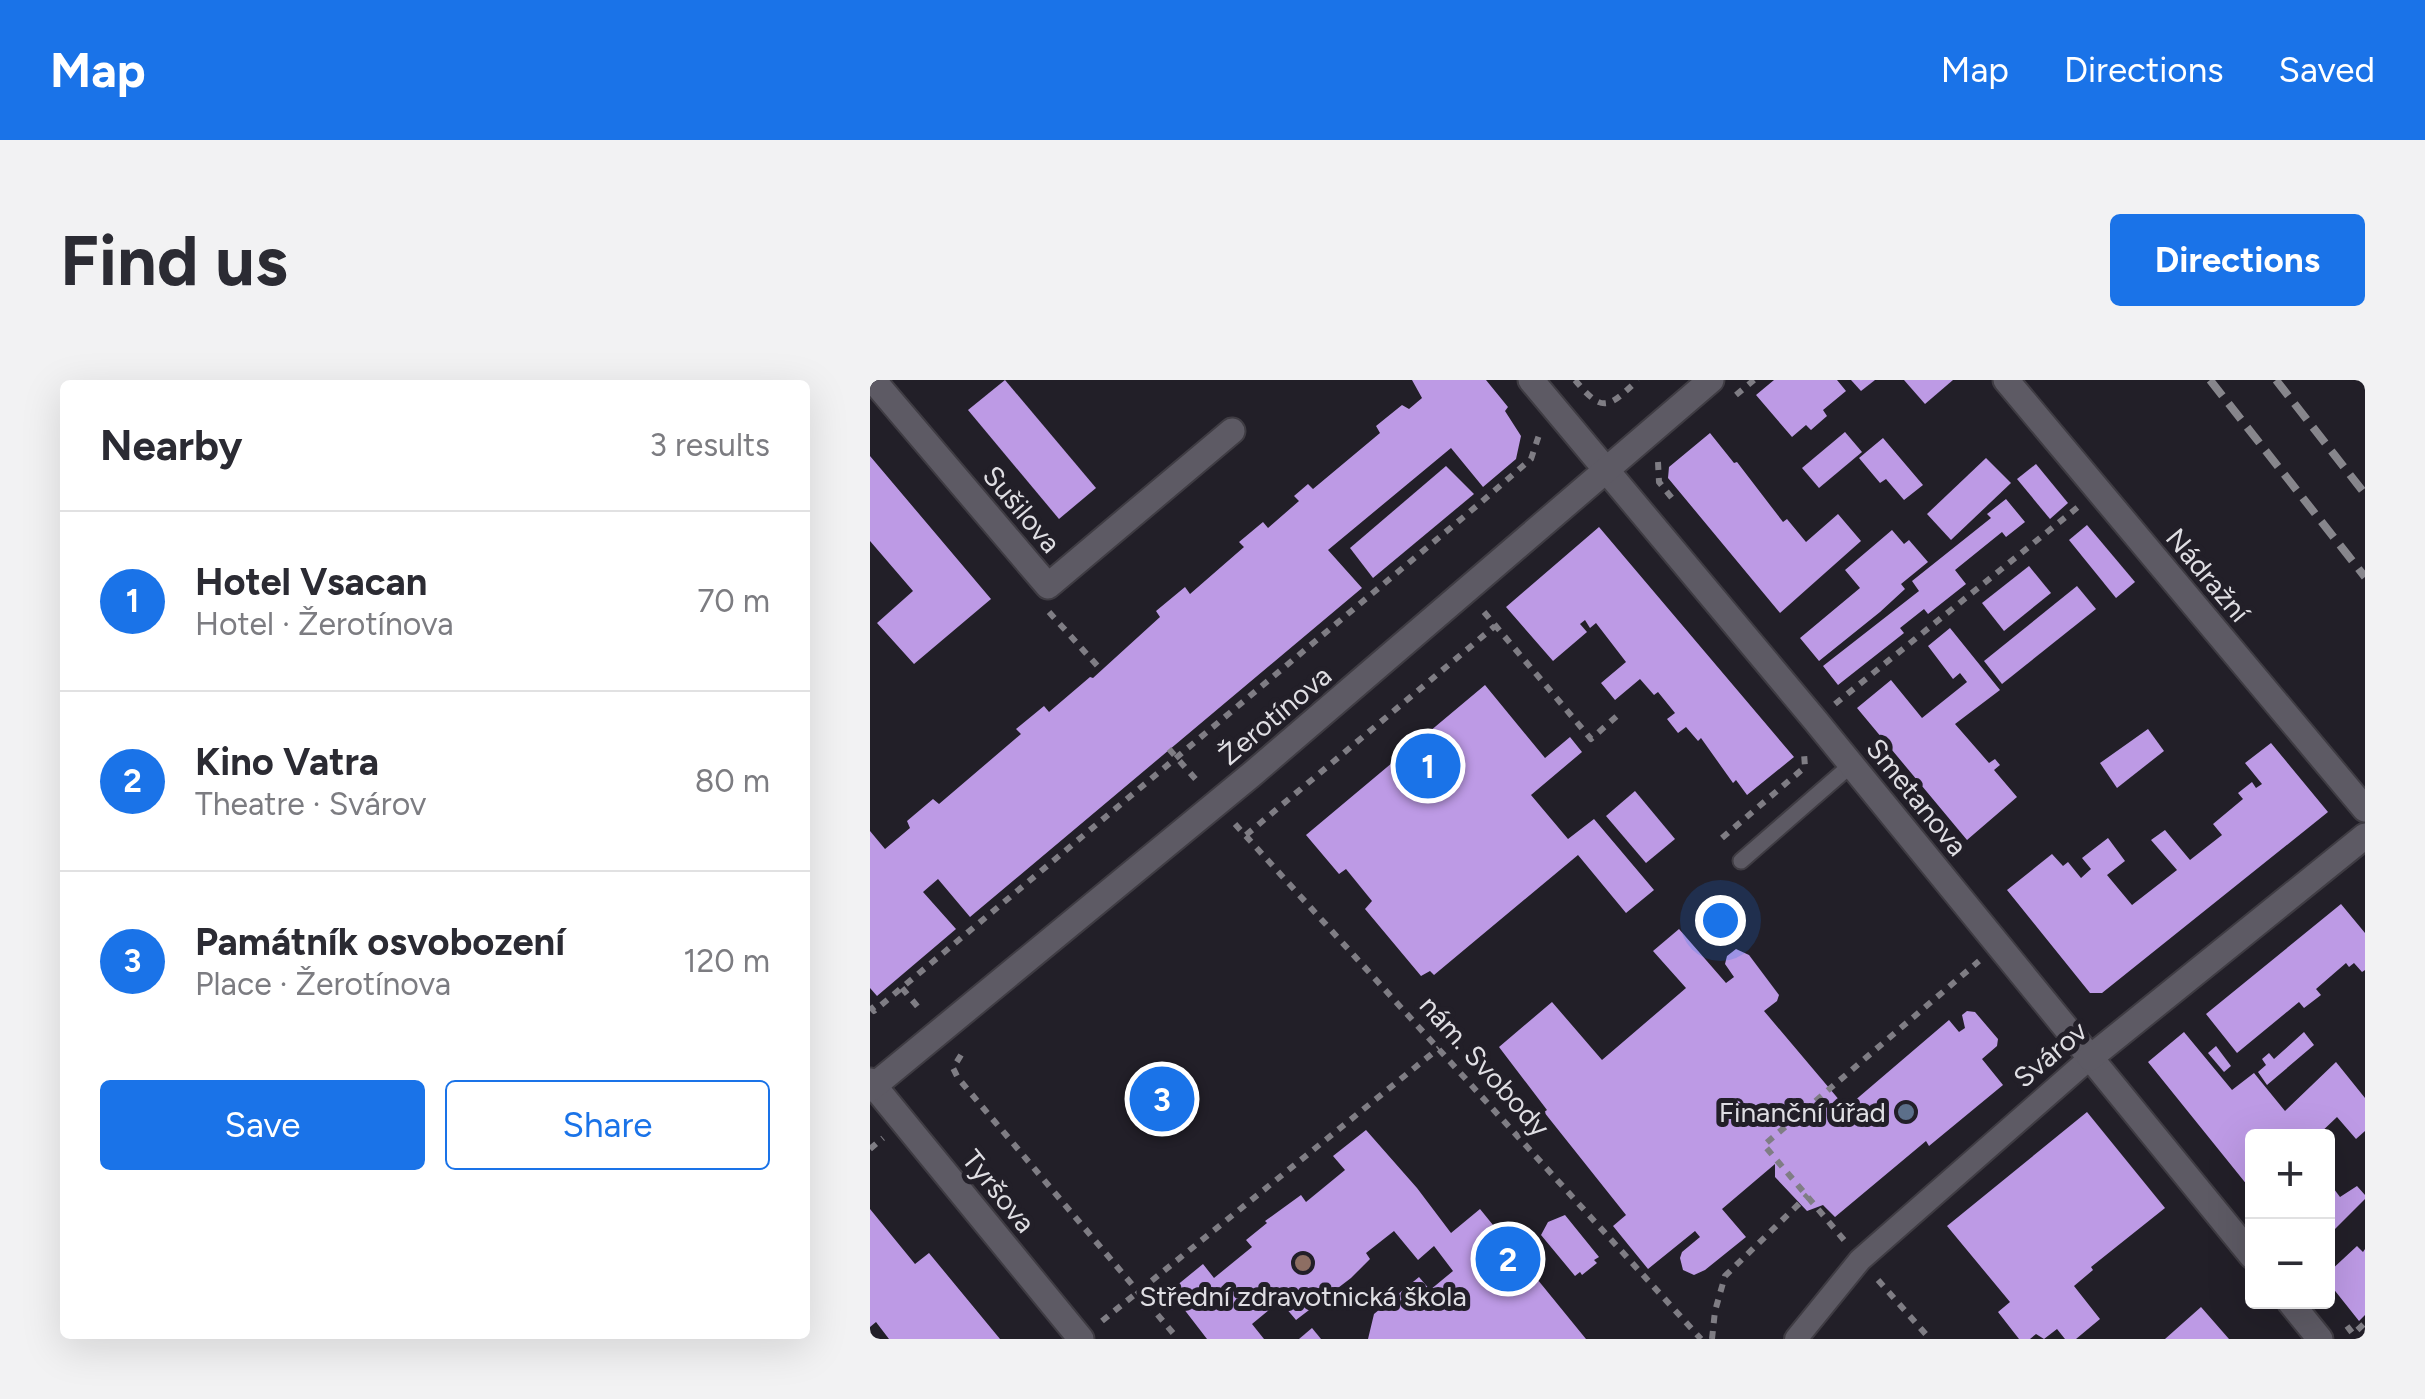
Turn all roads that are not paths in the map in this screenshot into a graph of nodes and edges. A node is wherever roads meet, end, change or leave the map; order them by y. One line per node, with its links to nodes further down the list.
1 (872, 380): 5 (street, Sušilova)
2 (1531, 380): 6 (street, Smetanova)
3 (2006, 380): 8 (street, Nádražní)
4 (1702, 383): 6 (street, Žerotínova)
5 (1232, 431)
6 (1605, 471): 7 (street, Smetanova); 12 (street, Žerotínova)
7 (1851, 765): 10 (lane); 11 (street, Smetanova)
8 (2365, 809)
9 (2365, 836): 11 (street, Svárov)
10 (1741, 860)
11 (2090, 1058): 13 (street, Smetanova); 16 (street, Svárov)
12 (871, 1086): 15 (street, Tyršova)
13 (2245, 1247)
14 (2296, 1309): 17 (street)
15 (1081, 1339)
16 (1796, 1339)
17 (2320, 1339)

